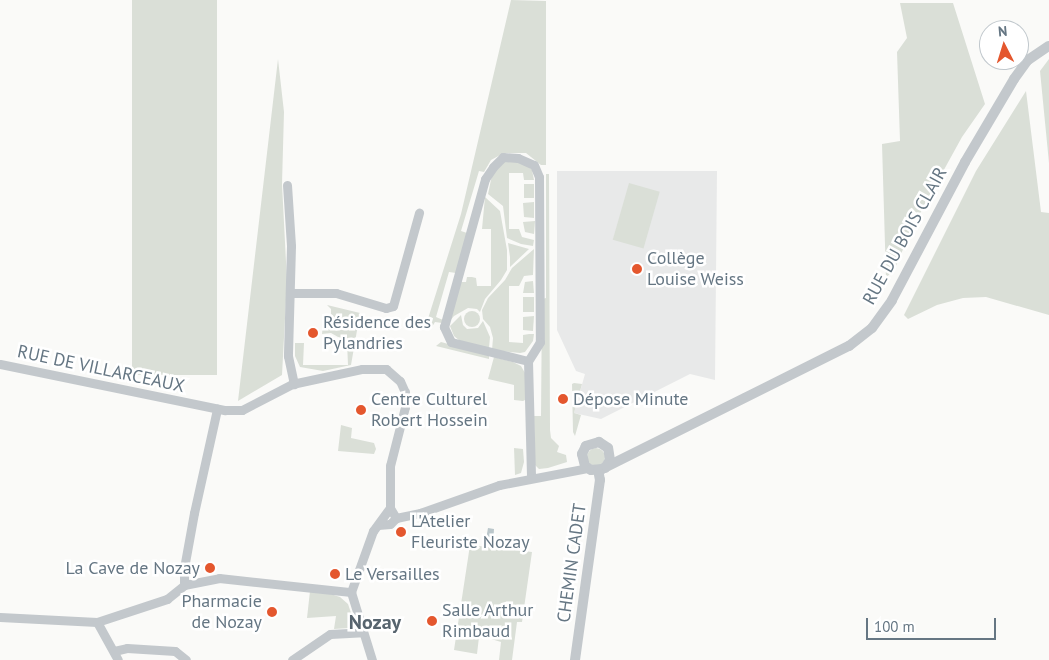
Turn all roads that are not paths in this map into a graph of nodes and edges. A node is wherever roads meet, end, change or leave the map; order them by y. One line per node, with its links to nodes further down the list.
1 (1049, 46): 11 (street, RUE DU BOIS CLAIR)
2 (287, 185): 4 (street)
3 (420, 213): 4 (street)
4 (290, 293): 7 (street)
5 (528, 361): 5 (street); 16 (street)
6 (0, 364): 8 (street, RUE DE VILLARCEAUX)
7 (294, 384): 9 (street, RUE DE VILLARCEAUX); 17 (street, RUE DE VILLARCEAUX)
8 (196, 405): 9 (street, RUE DE VILLARCEAUX); 10 (street, RUE DE VILLARCEAUX)
9 (217, 409): 10 (street)
10 (214, 424): 20 (street)
11 (639, 449): 12 (street, RUE DU BOIS CLAIR); 14 (street, RUE DU BOIS CLAIR)
12 (610, 452): 13 (street); 14 (street)
13 (582, 459): 14 (street); 15 (street)
14 (597, 469): 15 (street, RUE DU BOIS CLAIR); 29 (street, CHEMIN CADET)
15 (572, 470): 16 (street, RUE DU BOIS CLAIR)
16 (531, 478): 18 (street, RUE DU BOIS CLAIR)
17 (390, 508): 18 (street); 19 (street)
18 (396, 518): 19 (street, RUE DU BOIS CLAIR)
19 (378, 525): 21 (street)
20 (184, 585): 21 (street); 23 (street)
21 (351, 592): 24 (street)
22 (0, 617): 23 (street)
23 (97, 622): 25 (street)
24 (363, 632): 27 (street); 28 (street)
25 (116, 656): 26 (street)
26 (186, 660)
27 (292, 660)
28 (372, 660)
29 (575, 660)

